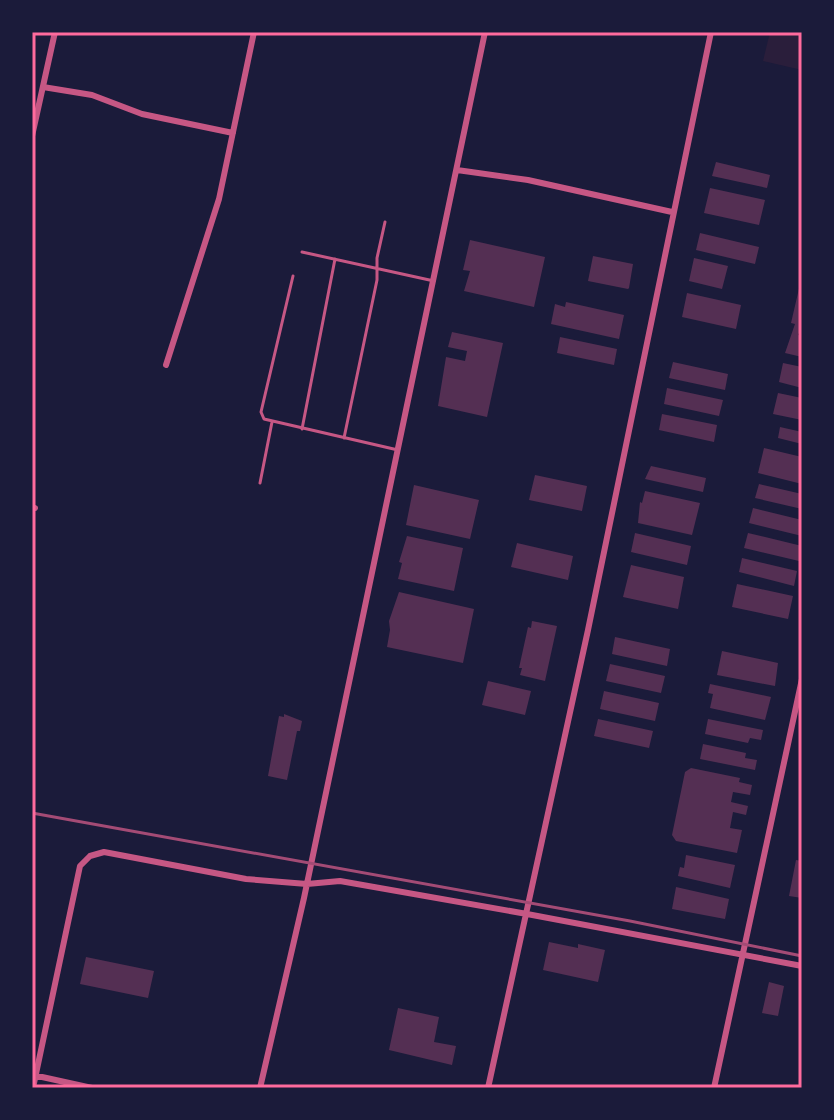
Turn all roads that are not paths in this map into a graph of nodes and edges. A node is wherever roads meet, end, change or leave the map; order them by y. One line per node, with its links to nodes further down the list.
1 (46, 32): 5 (street)
2 (254, 32): 7 (street)
3 (485, 32): 9 (street)
4 (711, 32): 10 (street)
5 (55, 33): 6 (street)
6 (43, 87): 7 (street); 8 (street)
7 (233, 133): 17 (street)
8 (32, 136)
9 (457, 170): 10 (street); 16 (street)
10 (672, 212): 25 (street)
11 (385, 222): 14 (lane)
12 (302, 252): 13 (lane)
13 (335, 259): 14 (lane); 19 (lane)
14 (377, 269): 16 (lane); 20 (lane)
15 (293, 276): 18 (lane)
16 (434, 281): 21 (street)
17 (166, 365)
18 (272, 422): 19 (lane); 22 (lane)
19 (302, 429): 20 (lane)
20 (344, 438): 21 (lane)
21 (398, 450): 24 (street)
22 (260, 483)
23 (802, 679): 26 (street)
24 (307, 884): 25 (street); 28 (street); 31 (street)
25 (527, 914): 26 (street); 32 (street)
26 (743, 953): 27 (street); 33 (street)
27 (802, 966)
28 (34, 1076): 29 (street); 30 (street)
29 (33, 1088)
30 (92, 1088)
31 (260, 1088)
32 (488, 1088)
33 (714, 1088)

